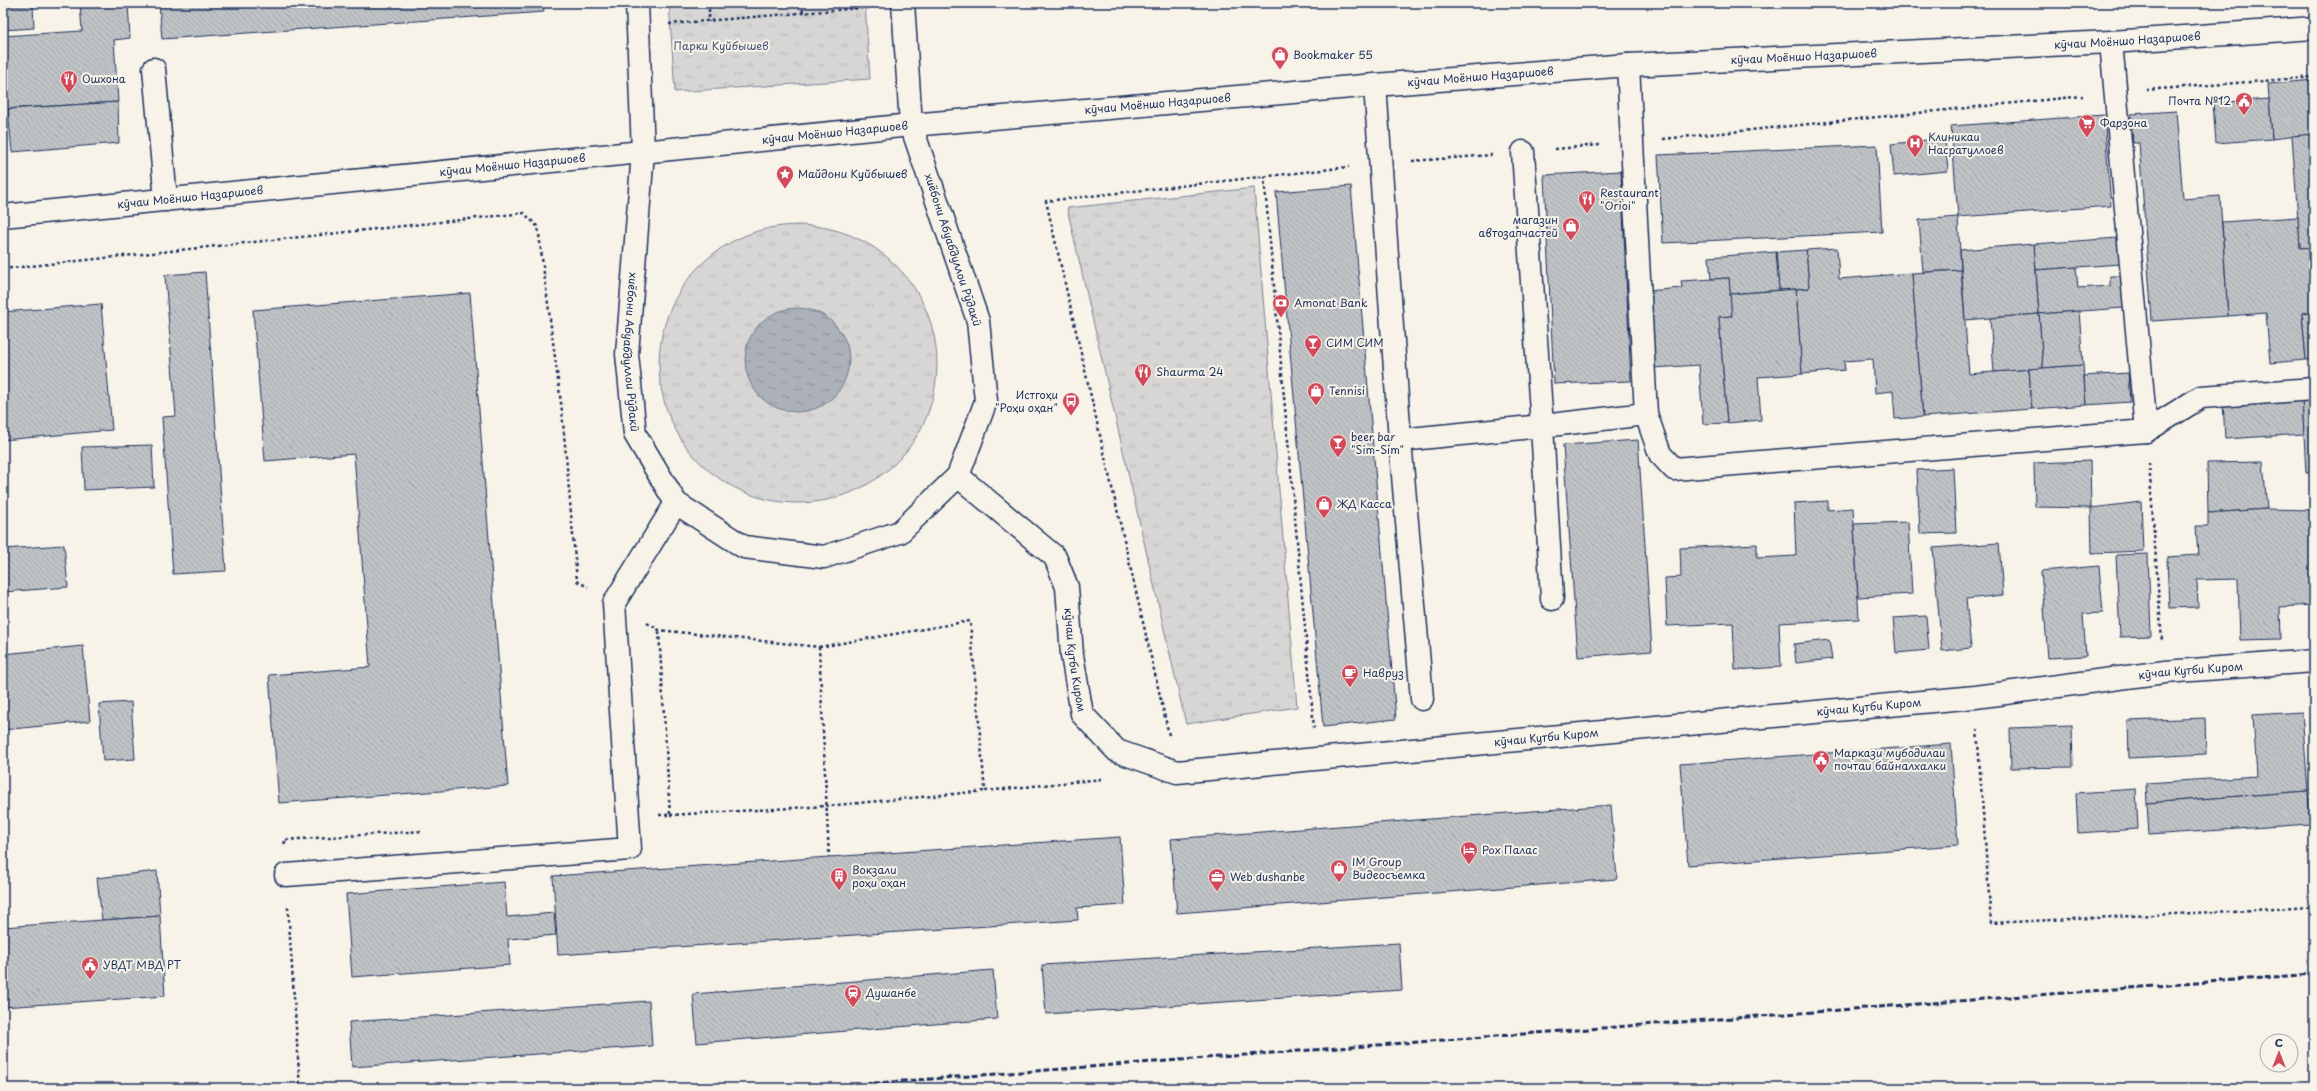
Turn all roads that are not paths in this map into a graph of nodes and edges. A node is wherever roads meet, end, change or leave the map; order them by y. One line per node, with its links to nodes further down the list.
1 (638, 3): 9 (street, хиёбони Абуабдуллои Рӯдакӣ)
2 (903, 4): 8 (street, хиёбони Абуабдуллои Рӯдакӣ)
3 (2314, 28): 4 (street, кӯчаи Моёншо Назаршоев)
4 (2111, 42): 5 (street, кӯчаи Моёншо Назаршоев); 16 (street)
5 (1628, 65): 7 (street, кӯчаи Моёншо Назаршоев); 14 (street)
6 (154, 69): 11 (street)
7 (1375, 85): 8 (street, кӯчаи Моёншо Назаршоев); 17 (street)
8 (911, 125): 9 (street, кӯчаи Моёншо Назаршоев); 18 (street, хиёбони Абуабдуллои Рӯдакӣ)
9 (643, 152): 11 (street, кӯчаи Моёншо Назаршоев); 19 (street, хиёбони Абуабдуллои Рӯдакӣ)
10 (1523, 152): 15 (street)
11 (166, 200): 12 (street, кӯчаи Моёншо Назаршоев)
12 (3, 216)
13 (2314, 389): 16 (street)
14 (1646, 414): 15 (street); 16 (street)
15 (1542, 426): 17 (street); 20 (street)
16 (2146, 431)
17 (1400, 440): 22 (street)
18 (958, 476): 19 (street, хиёбони Абуабдуллои Рӯдакӣ); 21 (street, кӯчаи Кутби Киром)
19 (676, 503): 23 (street)
20 (1552, 599)
21 (2314, 660)
22 (1422, 699)
23 (286, 875)

